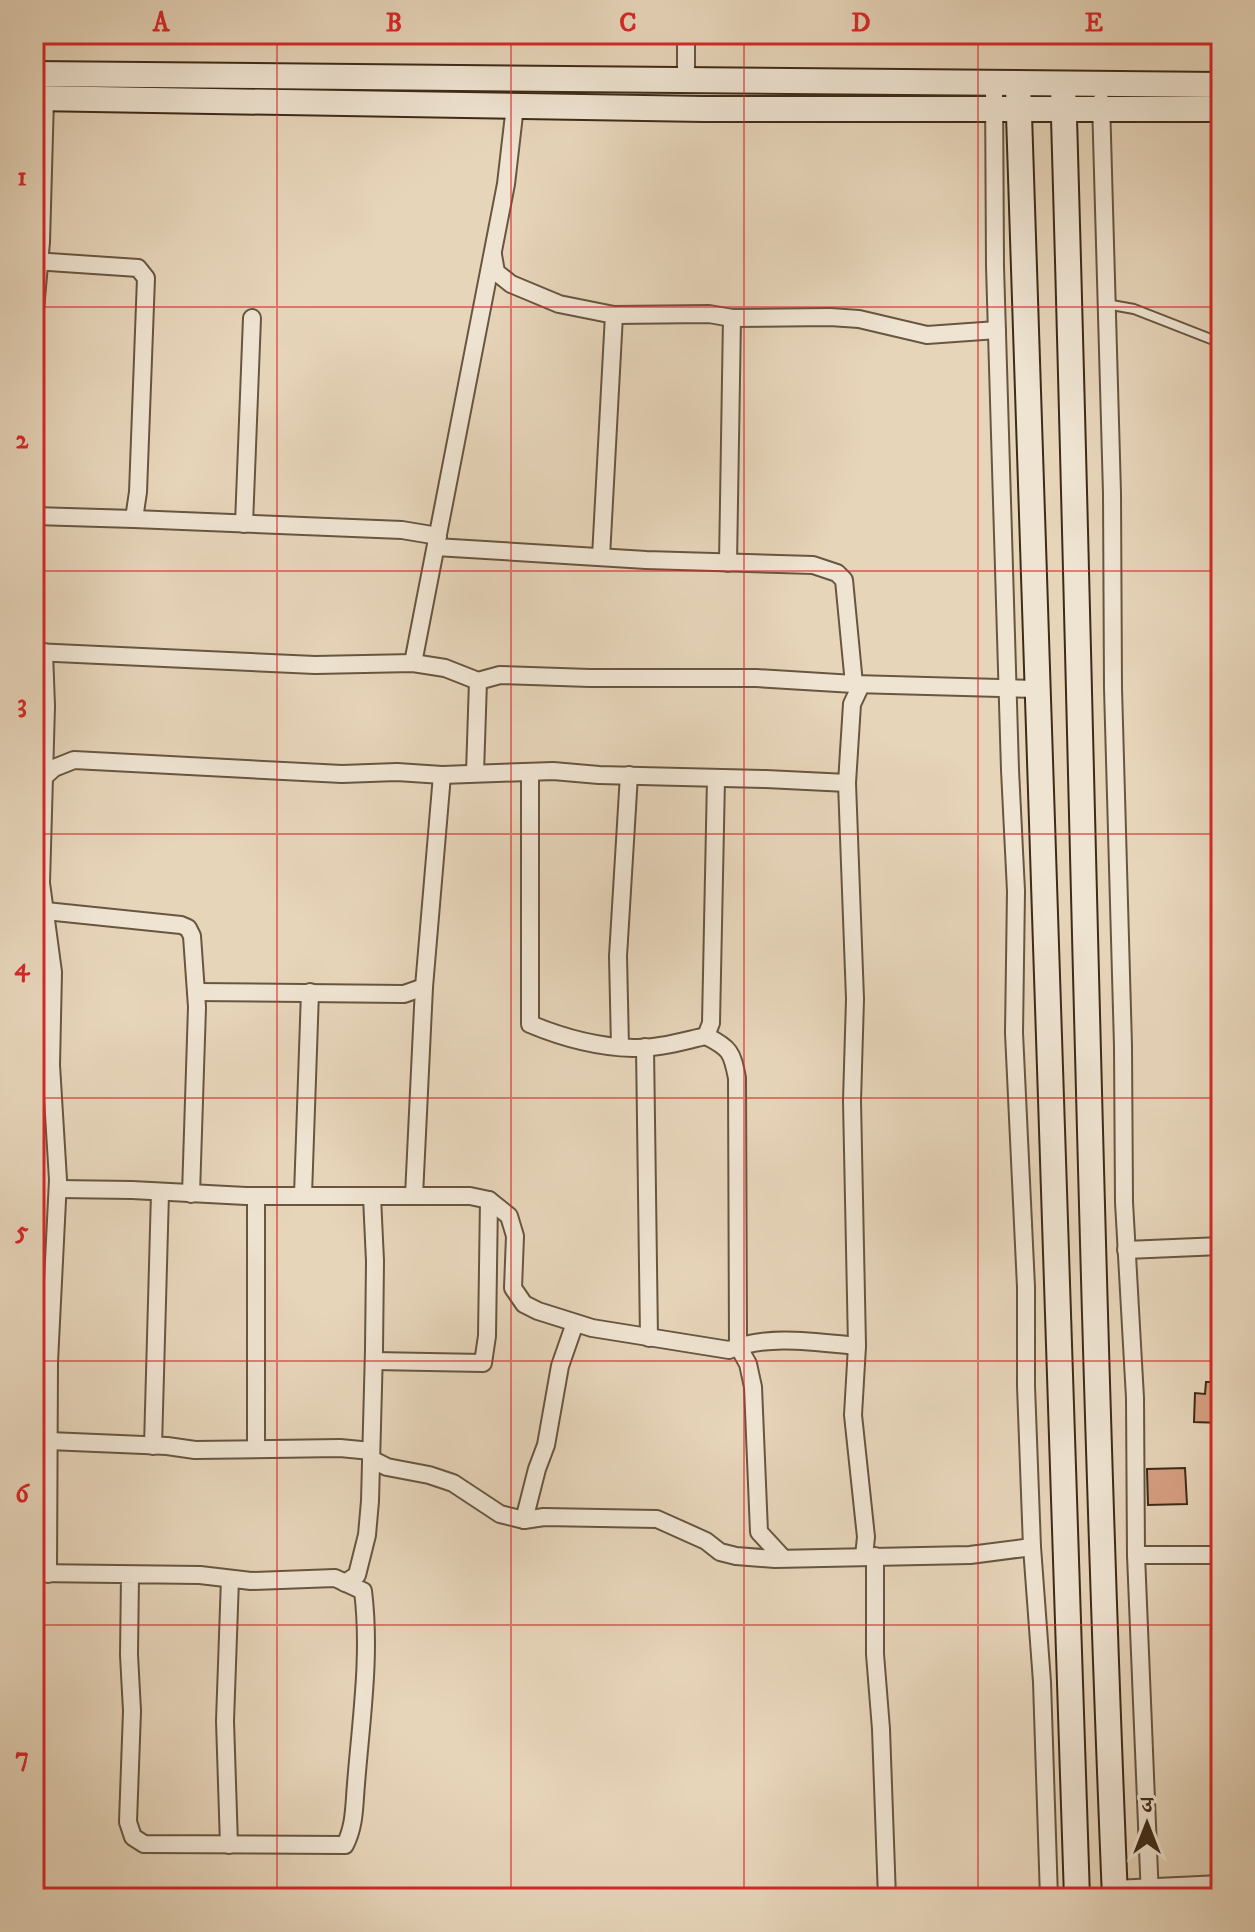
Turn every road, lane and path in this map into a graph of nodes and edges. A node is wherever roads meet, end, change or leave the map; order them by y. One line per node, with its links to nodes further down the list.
1 (686, 34): 3 (street)
2 (520, 80): 3 (street); 5 (street); 9 (street)
3 (686, 81): 6 (street)
4 (1221, 85): 8 (street)
5 (40, 86): 9 (street); 12 (street)
6 (1007, 96): 7 (street); 9 (street); 18 (street); 31 (street)
7 (1063, 96): 8 (street); 32 (street)
8 (1101, 96): 10 (street); 13 (street)
9 (515, 106): 11 (street)
10 (1221, 109)
11 (492, 254): 14 (street); 23 (street)
12 (37, 261): 17 (street); 21 (street)
13 (1105, 304): 19 (lane); 56 (street)
14 (614, 315): 16 (street); 24 (street)
15 (252, 318): 22 (street)
16 (732, 318): 18 (street); 25 (street)
17 (34, 321)
18 (997, 330): 30 (street)
19 (1221, 343)
20 (34, 516): 21 (street)
21 (134, 519): 22 (street)
22 (244, 524): 23 (street)
23 (437, 541): 24 (street); 27 (street)
24 (601, 557): 25 (street)
25 (728, 563): 29 (street)
26 (39, 652): 27 (street); 38 (street)
27 (413, 663): 28 (street)
28 (478, 681): 29 (street); 34 (street)
29 (857, 684): 30 (street); 39 (street)
30 (1007, 689): 31 (street); 68 (street)
31 (1038, 689): 32 (street); 83 (street)
32 (1080, 693): 79 (street)
33 (530, 772): 34 (street); 36 (street); 45 (street)
34 (475, 773): 35 (street)
35 (442, 775): 38 (street); 41 (street)
36 (629, 775): 37 (street); 45 (street)
37 (716, 778): 39 (street); 44 (street)
38 (42, 779): 40 (street)
39 (847, 783): 61 (street)
40 (39, 910): 42 (street); 47 (street)
41 (424, 987): 43 (street); 52 (street)
42 (196, 992): 43 (street); 49 (street)
43 (310, 992): 50 (street)
44 (706, 1036): 46 (street); 60 (street)
45 (620, 1047): 46 (street)
46 (645, 1047): 59 (street)
47 (58, 1189): 48 (street); 58 (street)
48 (160, 1193): 49 (street); 64 (street)
49 (191, 1194): 51 (street)
50 (303, 1195): 51 (street); 53 (street)
51 (256, 1196): 65 (street)
52 (414, 1196): 53 (street); 54 (street)
53 (372, 1197): 62 (street)
54 (489, 1200): 57 (street); 62 (street)
55 (1221, 1246): 56 (street)
56 (1126, 1250): 69 (street)
57 (575, 1323): 59 (street); 67 (street)
58 (42, 1330): 63 (street)
59 (649, 1338): 60 (street)
60 (738, 1346): 61 (street); 72 (street)
61 (857, 1346): 71 (street)
62 (374, 1361): 66 (street)
63 (49, 1441): 64 (street); 73 (street)
64 (153, 1446): 65 (street)
65 (256, 1449): 66 (street)
66 (371, 1455): 67 (street); 76 (street)
67 (524, 1520): 72 (street)
68 (1032, 1547): 71 (street); 82 (street)
69 (1136, 1555): 70 (street); 80 (street)
70 (1221, 1555)
71 (870, 1556): 72 (street); 81 (street)
72 (783, 1558)
73 (41, 1573): 74 (street)
74 (130, 1575): 75 (street); 77 (street)
75 (230, 1579): 76 (street); 77 (street)
76 (345, 1583): 77 (street)
77 (229, 1845)
78 (1221, 1884): 80 (street)
79 (1115, 1893): 80 (street)
80 (1150, 1893)
81 (887, 1898)
82 (1049, 1898)
83 (1077, 1898)

